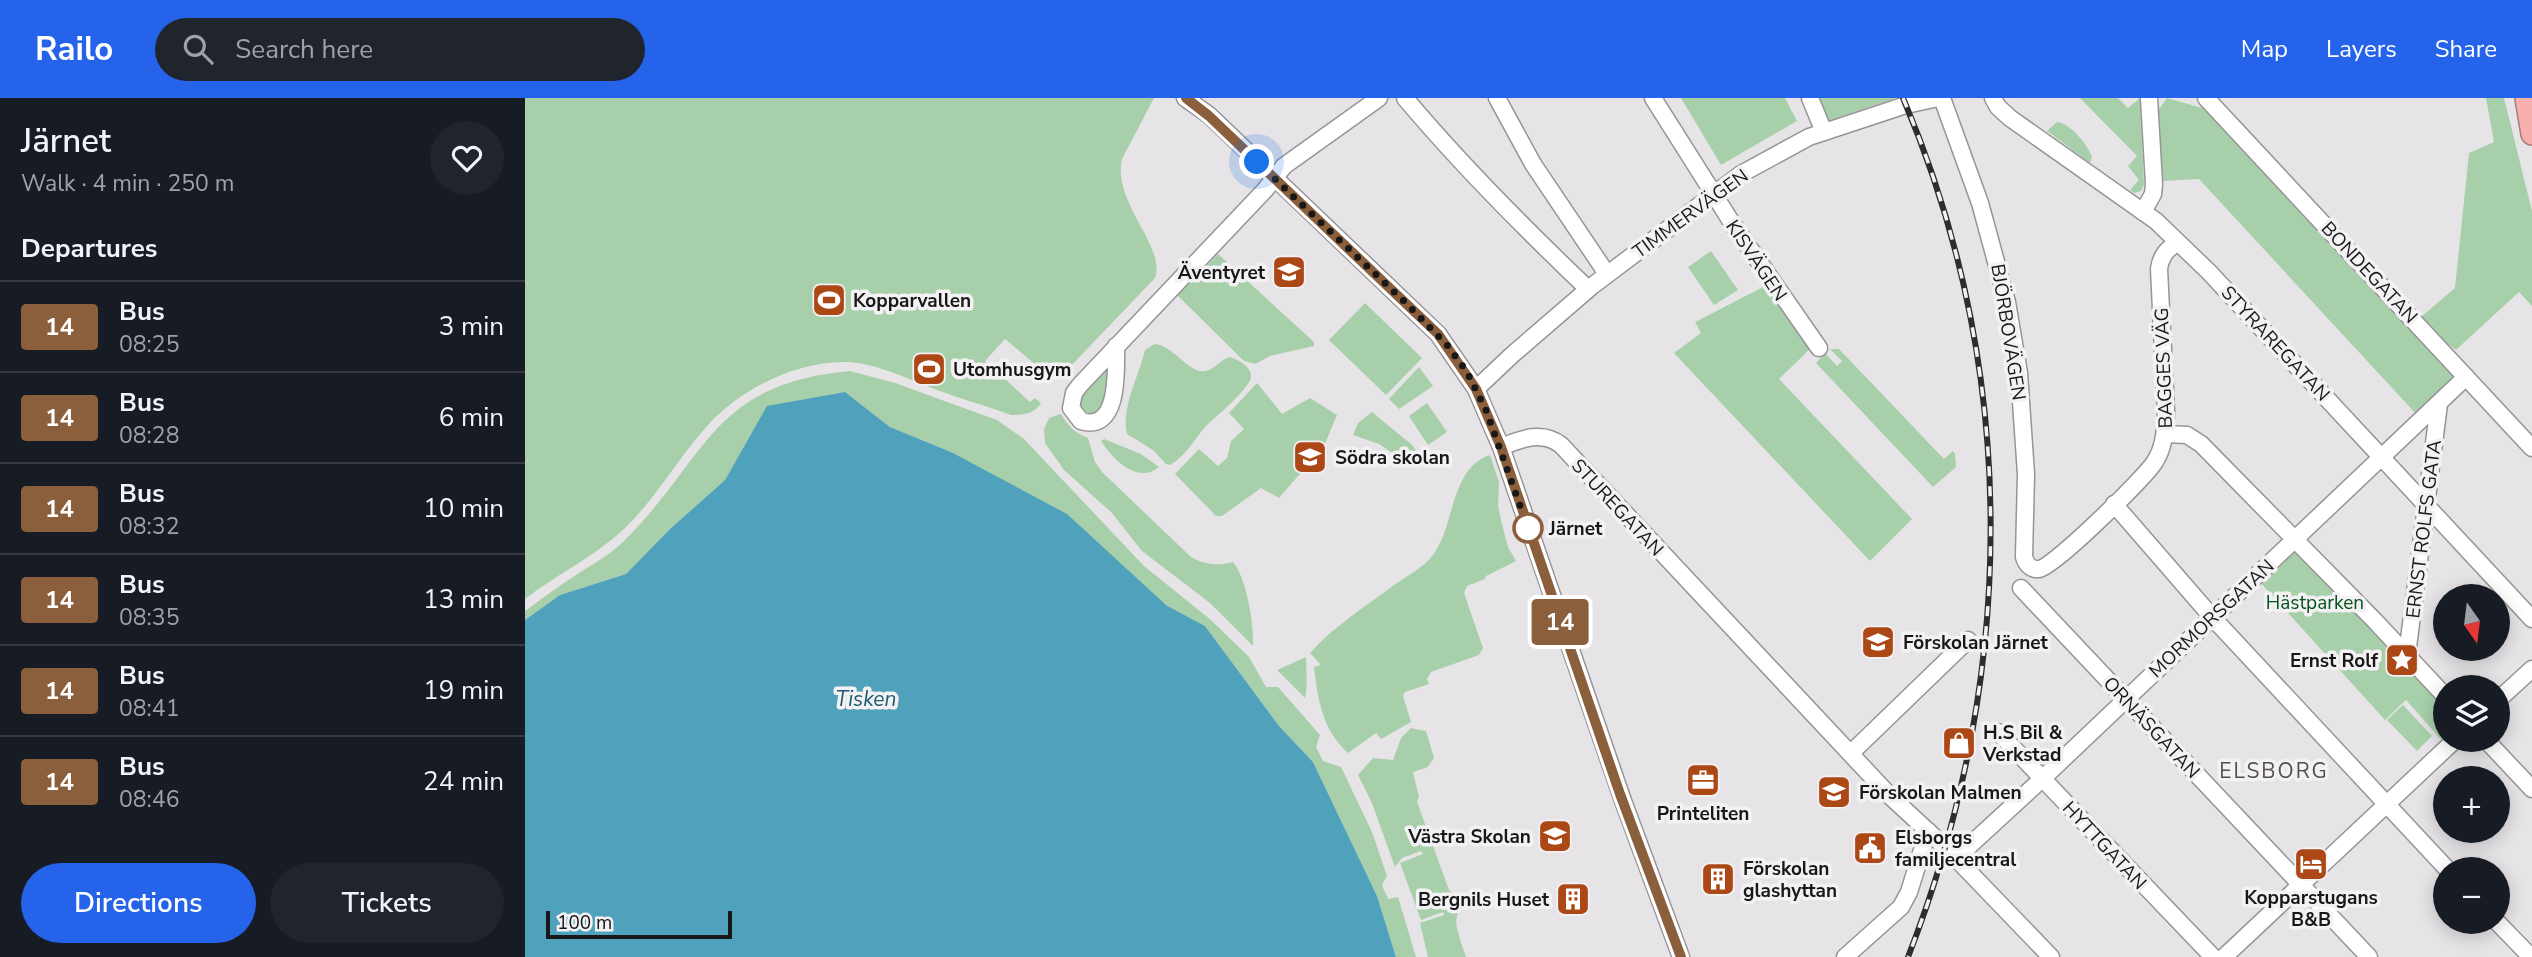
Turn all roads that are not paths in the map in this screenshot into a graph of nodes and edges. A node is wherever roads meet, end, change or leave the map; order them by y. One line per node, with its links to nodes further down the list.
1 (1185, 98): 14 (street)
2 (1379, 98): 14 (street)
3 (1405, 98): 19 (street)
4 (1497, 98): 18 (street)
5 (1653, 98): 15 (street, KISVÄGEN)
6 (1810, 98): 12 (street)
7 (1940, 98): 12 (street, TIMMERVÄGEN); 32 (street, BJÖRBOVÄGEN)
8 (1993, 98): 16 (street, STYRAREGATAN)
9 (2149, 98): 16 (street)
10 (2206, 98): 22 (street, BONDEGATAN)
11 (2526, 98): 13 (highway)
12 (1824, 132): 15 (street, TIMMERVÄGEN)
13 (2532, 134)
14 (1273, 178): 20 (street); 23 (street)
15 (1713, 195): 18 (street, TIMMERVÄGEN); 21 (street, KISVÄGEN)
16 (2143, 212): 17 (street, STYRAREGATAN)
17 (2177, 242): 25 (street, BAGGES VÄG); 28 (street, STYRAREGATAN)
18 (1607, 274): 19 (street, TIMMERVÄGEN)
19 (1588, 289): 23 (street, TIMMERVÄGEN)
20 (1116, 346)
21 (1819, 348)
22 (2466, 377): 24 (street, MORMORSGATAN); 27 (street, BONDEGATAN)
23 (1476, 389): 26 (street)
24 (2439, 404): 28 (street, MORMORSGATAN); 30 (street, ERNST ROLFS GATA)
25 (2165, 434): 29 (street, BAGGES VÄG); 31 (street)
26 (1501, 447): 45 (street, STUREGATAN); 54 (street)
27 (2532, 448)
28 (2382, 457): 30 (street, STYRAREGATAN); 31 (street, MORMORSGATAN)
29 (2114, 504): 32 (street, BAGGES VÄG); 34 (street)
30 (2425, 505): 35 (street, STYRAREGATAN); 37 (street, ERNST ROLFS GATA)
31 (2295, 538): 34 (street, MORMORSGATAN); 37 (street)
32 (2035, 569)
33 (2021, 588): 41 (street, ORNÄSGATAN)
34 (2212, 617): 41 (street, MORMORSGATAN); 48 (street)
35 (2532, 619)
36 (1968, 640): 45 (street)
37 (2407, 655): 39 (street)
38 (2532, 669): 40 (street)
39 (2433, 683)
40 (2510, 689)
41 (2126, 699): 46 (street, MORMORSGATAN); 52 (street, ORNÄSGATAN)
42 (1998, 732): 46 (street, HYTTGATAN)
43 (2442, 752): 48 (street)
44 (2497, 752): 47 (street)
45 (1851, 753): 49 (street, STUREGATAN)
46 (2043, 778): 51 (street, MORMORSGATAN); 57 (street, HYTTGATAN)
47 (2532, 789)
48 (2386, 804): 50 (street); 52 (street)
49 (1928, 831): 51 (street, STUREGATAN); 55 (street)
50 (2436, 857)
51 (1956, 858): 56 (street, STUREGATAN)
52 (2301, 885): 58 (street); 59 (street, ORNÄSGATAN)
53 (2509, 934): 60 (street)
54 (1681, 957)
55 (1845, 957)
56 (2051, 957)
57 (2213, 957)
58 (2224, 957)
59 (2369, 957)
60 (2531, 957)

